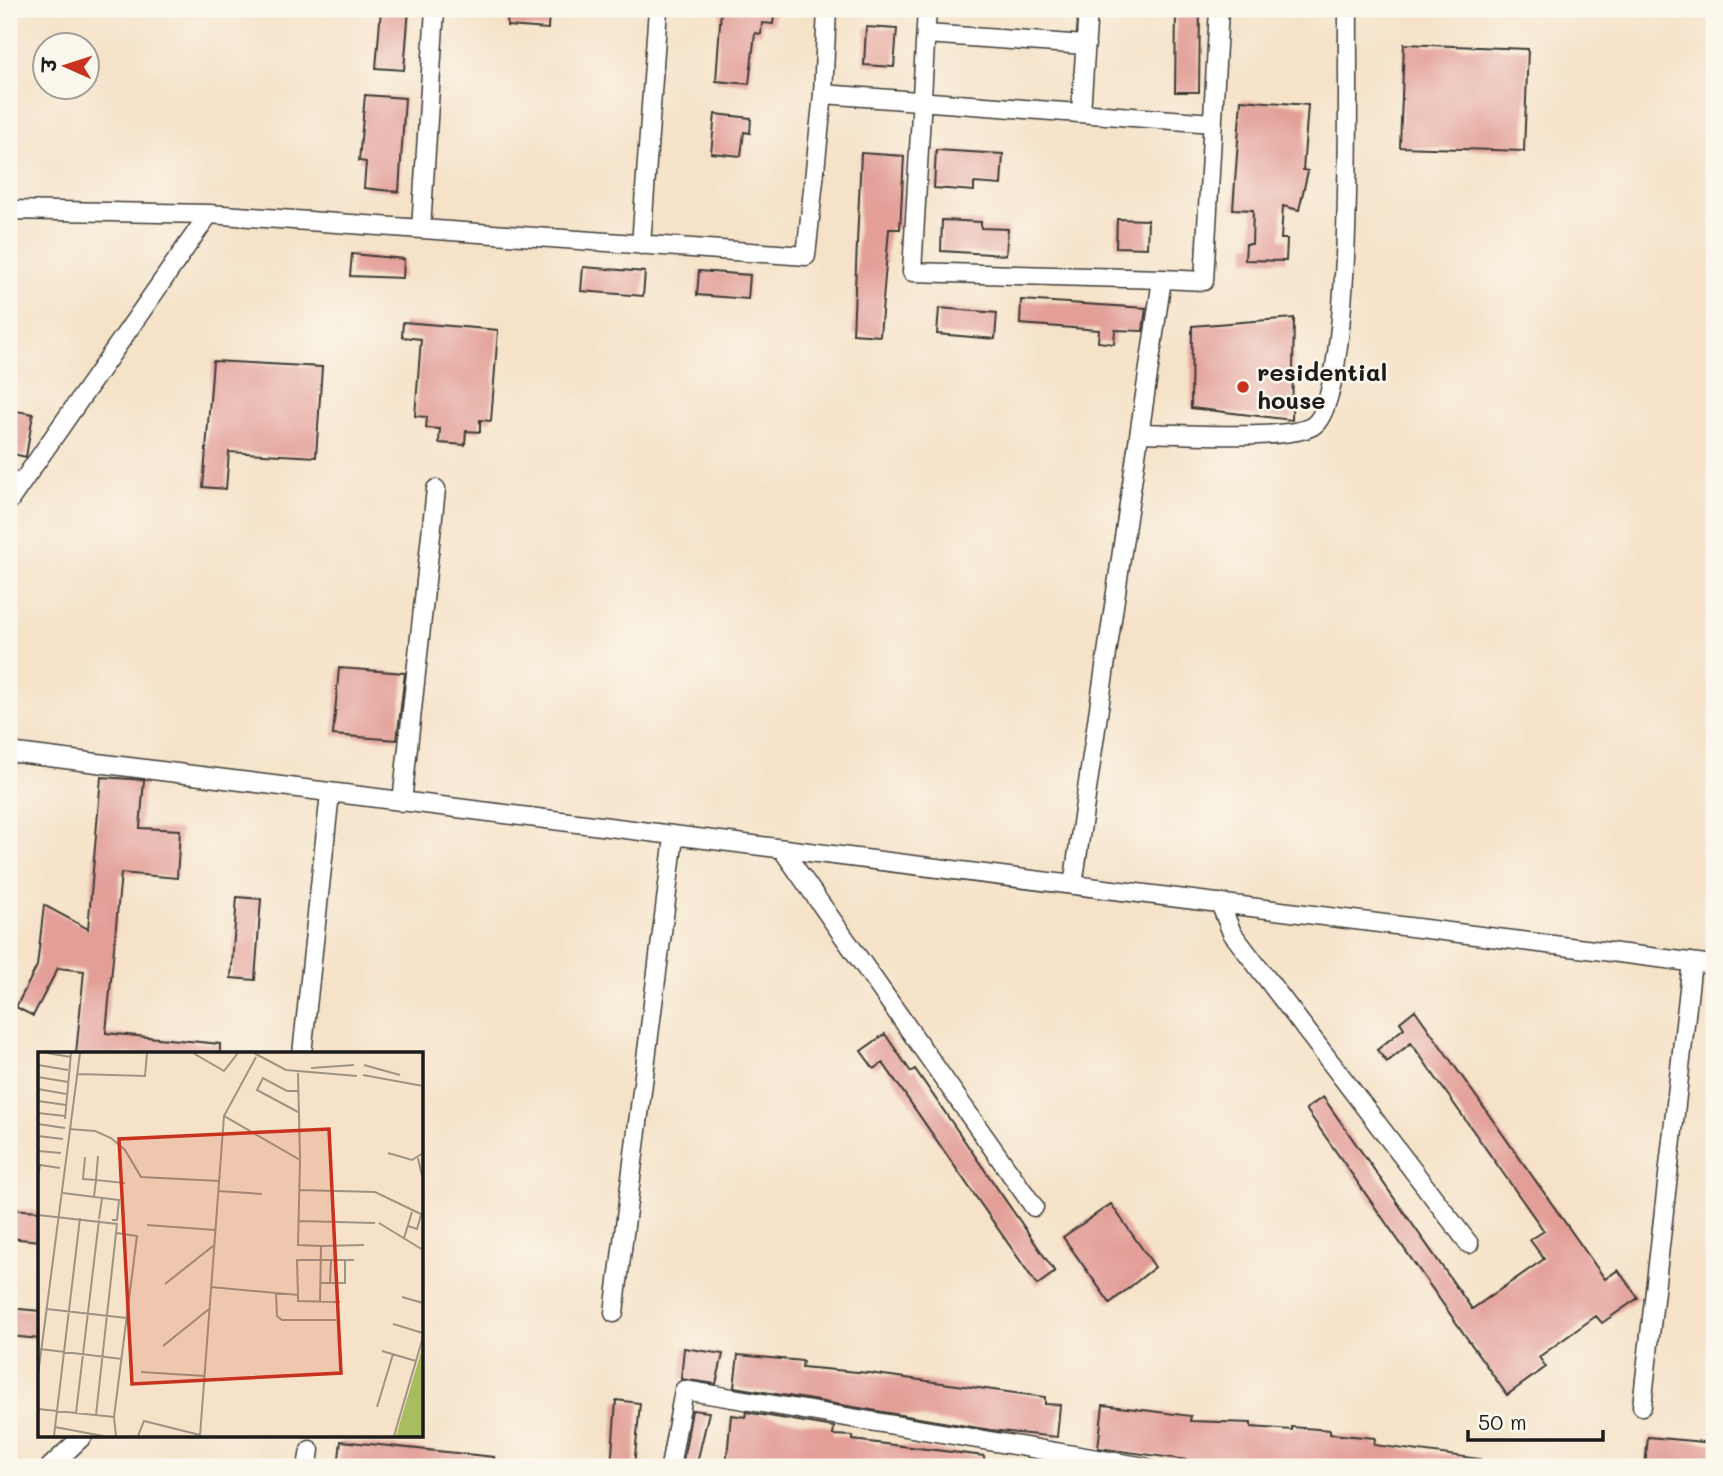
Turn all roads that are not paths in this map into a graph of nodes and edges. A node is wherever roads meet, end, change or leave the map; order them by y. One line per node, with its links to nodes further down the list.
1 (435, 9): 16 (street)
2 (658, 9): 17 (street)
3 (827, 9): 10 (street)
4 (928, 9): 8 (street)
5 (1088, 9): 9 (street)
6 (1219, 9): 13 (street)
7 (1348, 16): 19 (street)
8 (926, 34): 9 (street); 11 (street)
9 (1086, 45): 12 (street)
10 (823, 94): 11 (street); 17 (street)
11 (922, 102): 12 (street); 18 (street)
12 (1081, 112): 13 (street)
13 (1213, 123): 18 (street)
14 (9, 210): 15 (street)
15 (209, 214): 16 (street); 20 (street)
16 (421, 229): 17 (street)
17 (641, 245)
18 (1162, 279): 19 (street)
19 (1140, 433): 28 (street)
20 (15, 477): 22 (street)
21 (436, 489): 25 (street)
22 (9, 501)
23 (9, 751): 24 (street)
24 (330, 793): 25 (street); 32 (street)
25 (402, 802): 26 (street)
26 (674, 837): 27 (street); 35 (street)
27 (782, 849): 28 (street); 33 (street)
28 (1073, 885): 29 (street)
29 (1220, 904): 30 (street); 34 (street)
30 (1692, 962): 31 (street); 36 (street)
31 (1714, 965)
32 (302, 1052)
33 (1034, 1206)
34 (1469, 1244)
35 (614, 1313)
36 (1642, 1406)
37 (81, 1438): 38 (street)
38 (50, 1467)
39 (670, 1467): 40 (street)
40 (1145, 1467)

